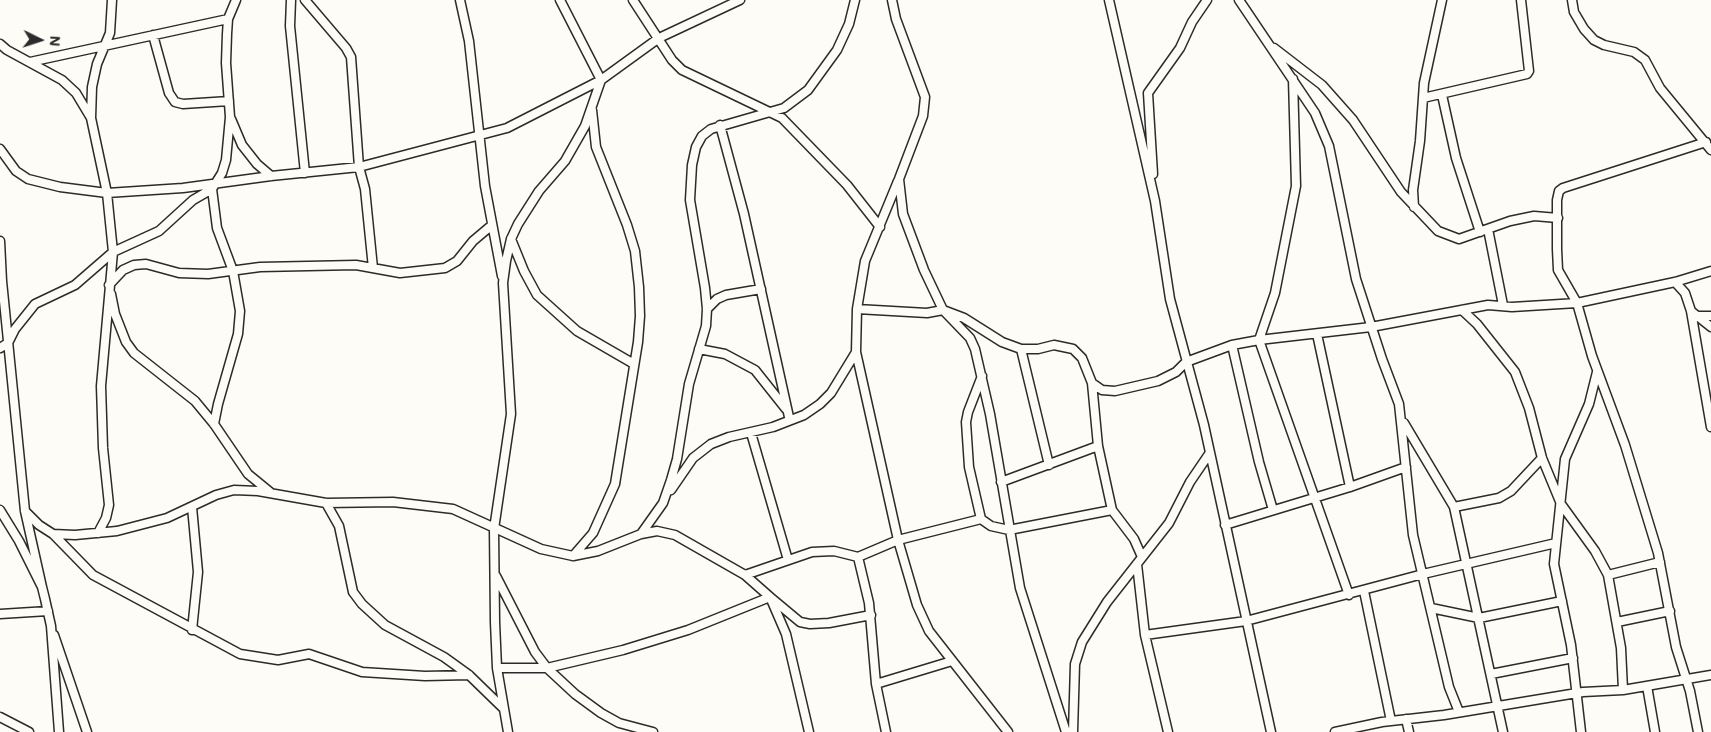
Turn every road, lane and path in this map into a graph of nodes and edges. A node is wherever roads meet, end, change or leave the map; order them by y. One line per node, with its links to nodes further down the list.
1 (112, 0): 21 (street)
2 (236, 0): 17 (street)
3 (291, 0): 39 (street)
4 (305, 0): 38 (street)
5 (460, 0): 34 (street)
6 (560, 0): 25 (street)
7 (633, 0): 19 (street)
8 (740, 0): 19 (street)
9 (855, 0): 30 (street)
10 (892, 0): 41 (street)
11 (1109, 0): 44 (street)
12 (1207, 0): 44 (street)
13 (1239, 0): 22 (street)
14 (1442, 0): 27 (street)
15 (1521, 0): 26 (street)
16 (1572, 0): 35 (street)
17 (228, 19): 18 (street); 28 (street)
18 (152, 34): 21 (street); 28 (street)
19 (659, 38): 25 (street); 30 (street)
20 (0, 44): 23 (street)
21 (107, 44): 23 (street); 31 (street)
22 (1269, 45): 24 (street); 45 (street)
23 (30, 62): 31 (street)
24 (1293, 77): 69 (street); 71 (street)
25 (601, 80): 29 (street); 34 (street)
26 (1442, 94): 27 (street); 49 (street)
27 (1423, 98): 45 (street)
28 (229, 101): 32 (street)
29 (592, 106): 50 (street); 79 (street)
30 (771, 112): 33 (street); 48 (street)
31 (91, 118): 43 (street)
32 (230, 118): 40 (street); 42 (street)
33 (720, 125): 59 (street); 62 (street)
34 (480, 136): 38 (street); 47 (street)
35 (1706, 142): 37 (street); 46 (street)
36 (0, 149): 43 (street)
37 (1711, 150)
38 (359, 167): 39 (street); 53 (street)
39 (304, 173): 40 (street)
40 (271, 176): 42 (street)
41 (898, 179): 48 (street); 64 (street)
42 (213, 186): 43 (street); 52 (street); 54 (street)
43 (107, 193): 52 (street)
44 (1155, 201): 78 (street)
45 (1414, 207): 49 (street)
46 (1558, 218): 49 (street); 60 (street)
47 (492, 225): 53 (street); 57 (street)
48 (880, 227): 63 (street)
49 (1484, 231): 61 (street)
50 (511, 239): 57 (street); 79 (street)
51 (0, 241): 72 (street)
52 (113, 252): 58 (street); 72 (street)
53 (373, 268): 54 (street)
54 (233, 271): 58 (street); 85 (street)
55 (1711, 271): 56 (street)
56 (1675, 282): 60 (street); 66 (street)
57 (503, 283): 108 (street)
58 (109, 285): 85 (street); 110 (street)
59 (761, 289): 62 (street); 83 (street)
60 (1577, 303): 61 (street); 80 (street)
61 (1503, 305): 65 (street)
62 (707, 309): 75 (street)
63 (857, 309): 64 (street); 77 (street)
64 (944, 310): 76 (street); 81 (street)
65 (1462, 310): 69 (street); 90 (street)
66 (1694, 314): 67 (street); 68 (street); 86 (street)
67 (1711, 316)
68 (1711, 326)
69 (1371, 327): 70 (street); 84 (street)
70 (1317, 334): 71 (street); 94 (street)
71 (1259, 340): 73 (street); 96 (street)
72 (8, 343): 74 (street); 105 (street)
73 (1232, 345): 78 (street); 104 (street)
74 (0, 348)
75 (699, 349): 83 (street); 98 (street)
76 (1021, 349): 82 (street); 91 (street)
77 (856, 352): 83 (street); 113 (street)
78 (1186, 362): 82 (street); 89 (street)
79 (634, 364): 115 (street)
80 (1597, 372): 99 (street); 119 (street)
81 (982, 376): 93 (street); 106 (street)
82 (1092, 383): 88 (street)
83 (793, 417): 87 (street)
84 (1402, 420): 92 (street); 101 (street)
85 (214, 424): 95 (street)
86 (1711, 427)
87 (750, 433): 98 (street); 117 (street)
88 (1098, 446): 91 (street); 103 (street)
89 (1209, 454): 107 (street); 118 (street)
90 (1542, 458): 99 (street); 101 (street)
91 (1049, 465): 93 (street)
92 (1406, 467): 94 (street); 123 (street)
93 (1001, 482): 109 (street)
94 (1350, 487): 96 (street)
95 (273, 494): 97 (street); 100 (street)
96 (1315, 497): 104 (street); 127 (street)
97 (326, 503): 108 (street); 146 (street)
98 (663, 503): 112 (street)
99 (1561, 504): 114 (street); 124 (street)
100 (192, 507): 110 (street); 139 (street)
101 (1454, 508): 120 (street)
102 (0, 510): 125 (street)
103 (1112, 510): 109 (street); 118 (street)
104 (1273, 510): 107 (street)
105 (24, 511): 111 (street); 125 (street)
106 (981, 519): 109 (street); 113 (street)
107 (1225, 525): 136 (street)
108 (494, 529): 115 (street); 121 (street)
109 (1008, 530): 167 (street)
110 (98, 533): 111 (street)
111 (53, 534): 139 (street)
112 (641, 534): 115 (street); 122 (street)
113 (898, 540): 116 (street); 142 (street)
114 (1556, 544): 120 (street); 129 (street)
115 (572, 556)
116 (858, 556): 117 (street); 134 (street)
117 (788, 560): 122 (street)
118 (1139, 561): 140 (street); 168 (street)
119 (1660, 562): 124 (street); 132 (street)
120 (1467, 566): 123 (street); 135 (street)
121 (495, 574): 143 (street); 144 (street)
122 (745, 574): 128 (street)
123 (1423, 574): 126 (street); 130 (street)
124 (1608, 575): 137 (street)
125 (42, 586): 131 (street)
126 (1364, 591): 127 (street); 158 (street)
127 (1349, 594): 136 (street)
128 (770, 597): 134 (street); 144 (street); 164 (street)
129 (1562, 601): 135 (street); 141 (street)
130 (1431, 608): 135 (street); 155 (street)
131 (48, 611): 133 (street); 138 (street)
132 (1670, 611): 137 (street); 148 (street)
133 (0, 614)
134 (871, 615): 149 (street)
135 (1479, 618): 145 (street)
136 (1246, 621): 140 (street); 170 (street)
137 (1617, 622): 151 (street)
138 (51, 626): 160 (street); 161 (street)
139 (192, 630): 146 (street)
140 (1145, 635): 169 (street)
141 (1573, 658): 145 (street); 152 (street)
142 (952, 661): 149 (street); 166 (street)
143 (497, 668): 144 (street); 154 (street)
144 (548, 668): 163 (street)
145 (1491, 674): 153 (street)
146 (469, 675): 154 (street)
147 (1711, 675): 148 (street)
148 (1685, 678): 150 (street); 176 (street)
149 (876, 684): 165 (street)
150 (1647, 686): 151 (street); 175 (street)
151 (1623, 690): 152 (street)
152 (1575, 694): 153 (street); 174 (street)
153 (1497, 707): 155 (street); 173 (street)
154 (504, 709): 162 (street)
155 (1459, 712): 157 (street)
156 (0, 717): 159 (street)
157 (1406, 719): 158 (street); 172 (street)
158 (1391, 721): 171 (street)
159 (29, 732)
160 (59, 732)
161 (87, 732)
162 (508, 732)
163 (653, 732)
164 (809, 732)
165 (886, 732)
166 (1008, 732)
167 (1066, 732)
168 (1072, 732)
169 (1168, 732)
170 (1271, 732)
171 (1335, 732)
172 (1409, 732)
173 (1503, 732)
174 (1581, 732)
175 (1654, 732)
176 (1698, 732)

